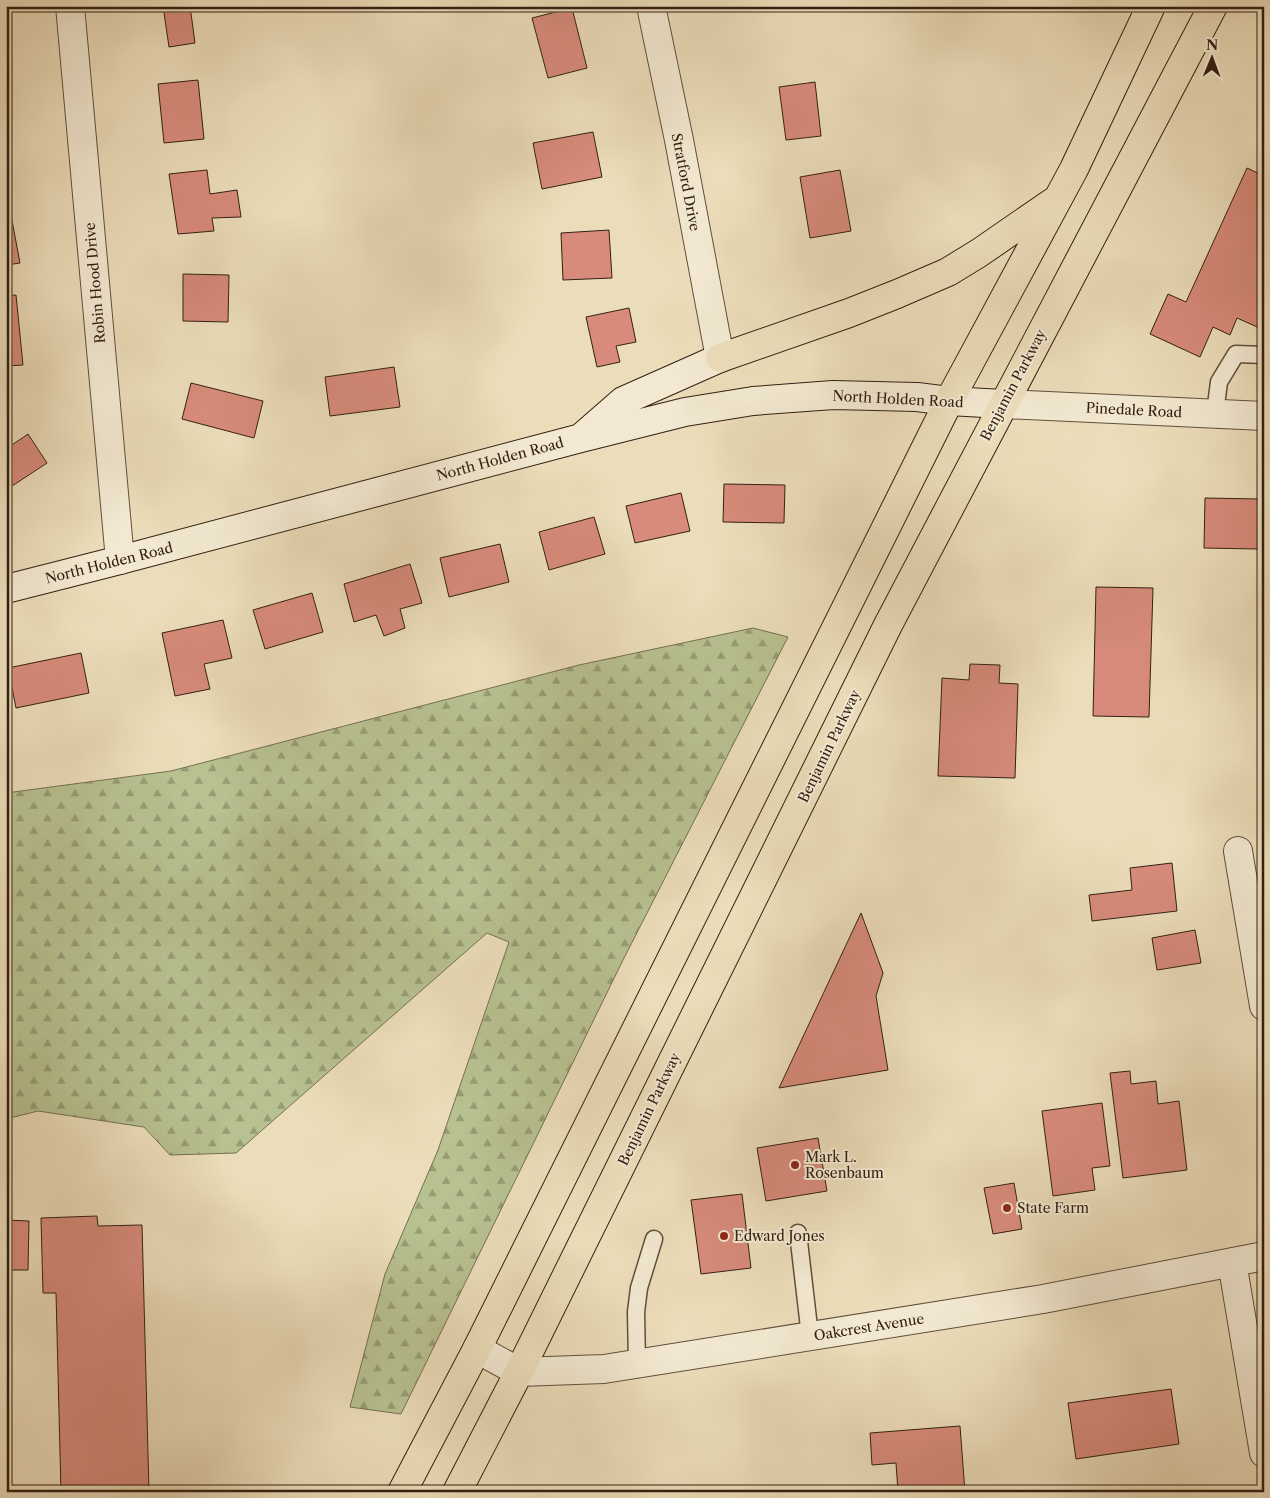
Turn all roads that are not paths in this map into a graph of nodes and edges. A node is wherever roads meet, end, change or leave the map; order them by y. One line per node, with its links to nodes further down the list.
1 (70, 6): 13 (street, Robin Hood Drive)
2 (651, 6): 7 (street, Stratford Drive)
3 (1151, 6): 5 (main road)
4 (1213, 6): 9 (main road, Benjamin Parkway)
5 (1058, 198): 7 (main road); 8 (main road)
6 (1264, 355): 10 (lane)
7 (720, 358): 12 (street)
8 (949, 401): 9 (street, North Holden Road); 12 (street, North Holden Road); 22 (main road)
9 (1004, 404): 10 (street, Pinedale Road); 24 (main road, Benjamin Parkway)
10 (1215, 414): 11 (street, Pinedale Road)
11 (1264, 416)
12 (581, 438): 13 (street, North Holden Road)
13 (120, 560): 14 (street, North Holden Road)
14 (6, 589)
15 (1238, 851): 16 (street)
16 (1264, 1006)
17 (798, 1233): 21 (lane)
18 (654, 1238): 23 (lane)
19 (1264, 1256): 20 (street, Oakcrest Avenue)
20 (1232, 1262): 21 (street, Oakcrest Avenue); 25 (street)
21 (810, 1336): 23 (street, Oakcrest Avenue)
22 (477, 1349): 24 (street); 26 (main road)
23 (637, 1364): 24 (street, Oakcrest Avenue)
24 (520, 1372): 27 (main road, Benjamin Parkway)
25 (1264, 1453)
26 (402, 1492)
27 (457, 1492)

